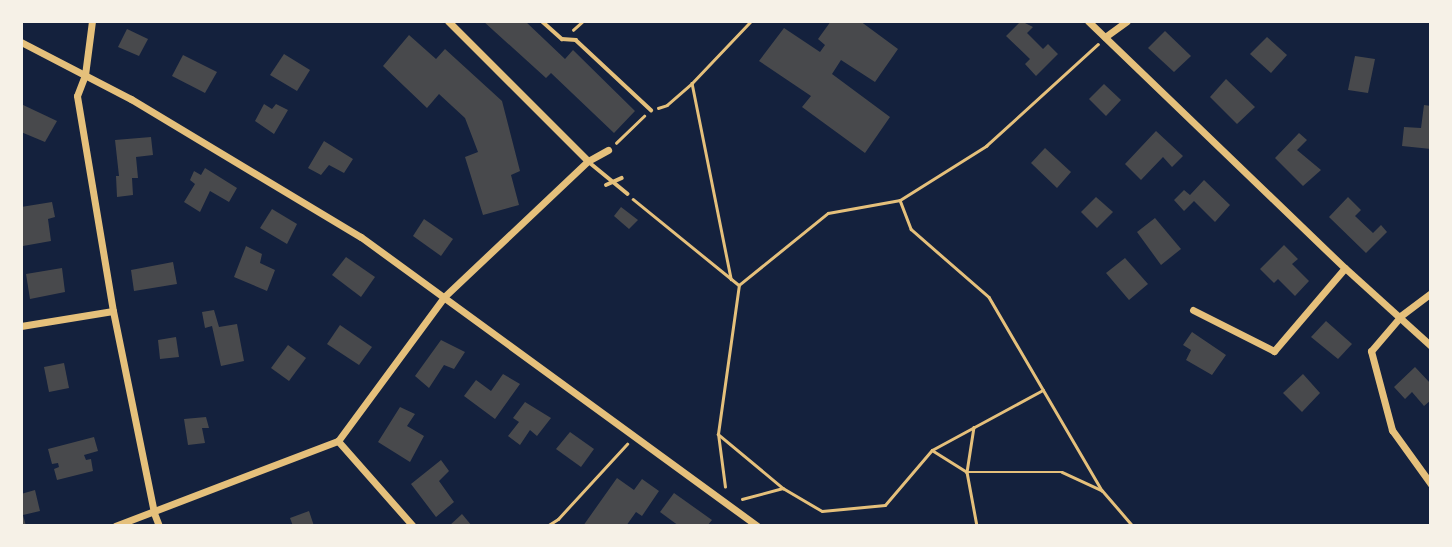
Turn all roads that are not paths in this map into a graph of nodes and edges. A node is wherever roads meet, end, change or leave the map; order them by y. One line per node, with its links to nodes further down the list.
1 (92, 21): 8 (street)
2 (448, 21): 11 (street)
3 (542, 21): 9 (lane)
4 (1088, 21): 6 (street)
5 (1127, 21): 6 (street)
6 (1105, 37): 16 (street)
7 (21, 42): 8 (street)
8 (85, 75): 18 (street); 20 (street)
9 (651, 110)
10 (608, 150): 11 (street)
11 (588, 162): 13 (lane); 18 (street)
12 (622, 178): 13 (lane)
13 (613, 182): 14 (lane); 15 (lane)
14 (606, 186)
15 (628, 194)
16 (1345, 268): 19 (street); 21 (street)
17 (1431, 293): 21 (street)
18 (444, 297): 24 (street); 30 (street)
19 (1193, 310)
20 (113, 311): 22 (street); 26 (street)
21 (1401, 316): 23 (street); 25 (street)
22 (21, 326)
23 (1431, 345)
24 (338, 441): 26 (street); 29 (street)
25 (1431, 484)
26 (154, 513): 27 (street); 28 (street)
27 (115, 526)
28 (159, 526)
29 (413, 526)
30 (758, 526)

